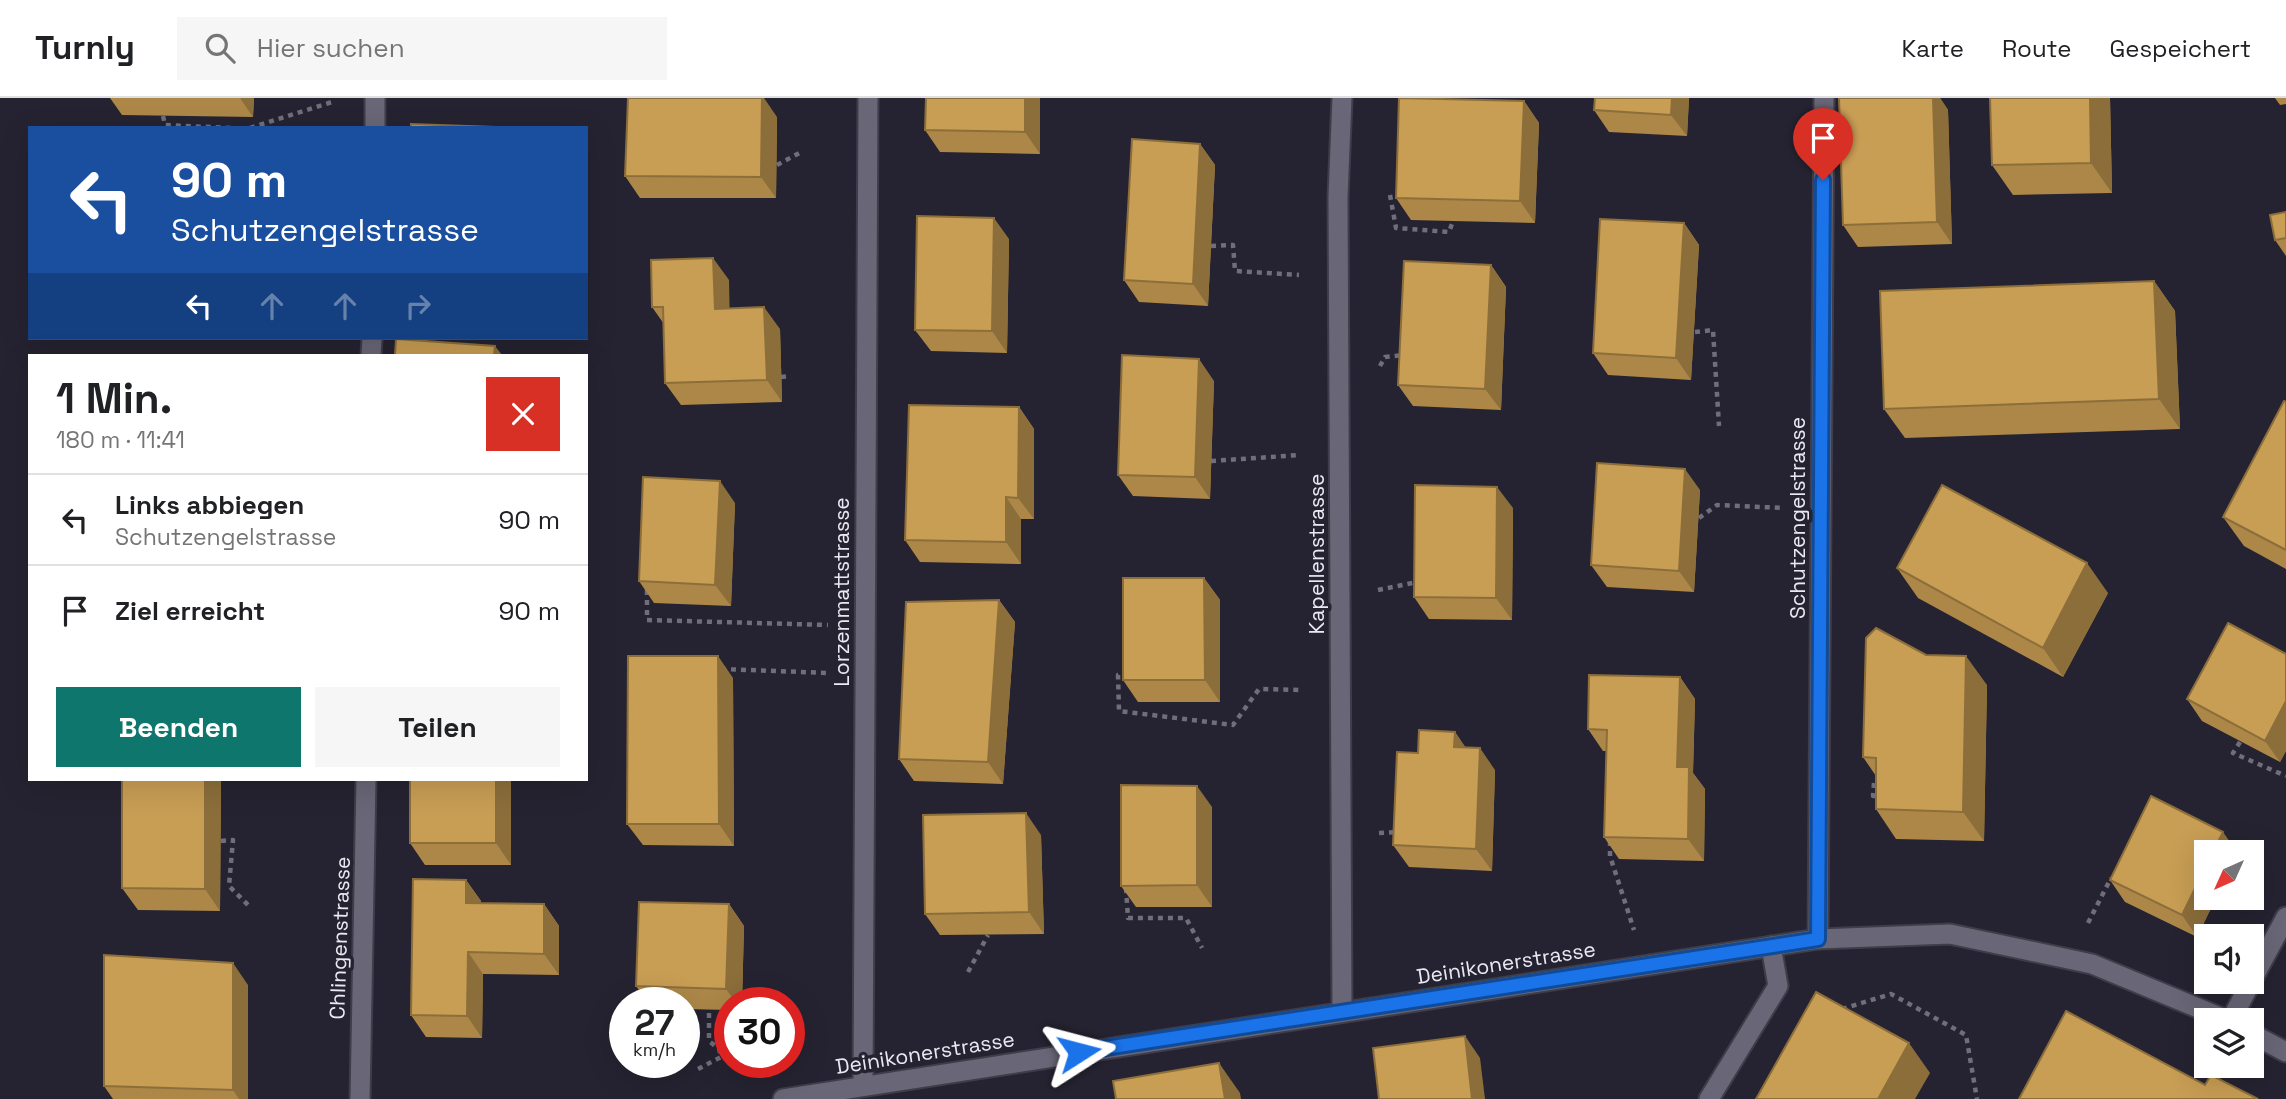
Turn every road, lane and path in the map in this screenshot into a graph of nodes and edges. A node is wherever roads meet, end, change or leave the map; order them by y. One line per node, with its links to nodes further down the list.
1 (375, 98): 9 (street)
2 (868, 98): 60 (street, Lorzenmattstrasse)
3 (1342, 98): 55 (street, Kapellenstrasse)
4 (1824, 98): 48 (street, Schutzengelstrasse)
5 (336, 101): 8 (path)
6 (163, 116): 7 (path)
7 (187, 126)
8 (256, 126)
9 (375, 126)
10 (803, 150): 11 (path)
11 (777, 165)
12 (1390, 195): 13 (path)
13 (1453, 221)
14 (1211, 246): 15 (path)
15 (1301, 275)
16 (1695, 332): 21 (path)
17 (1416, 354): 20 (path)
18 (791, 376): 19 (path)
19 (781, 377)
20 (1375, 378)
21 (1720, 426)
22 (1301, 455): 23 (path)
23 (1212, 461)
24 (1791, 509): 25 (path)
25 (1699, 518)
26 (1429, 579): 28 (path)
27 (655, 587): 29 (path)
28 (1375, 591)
29 (832, 625)
30 (713, 668): 32 (path)
31 (1138, 670): 33 (path)
32 (832, 673)
33 (1312, 690)
34 (2240, 742): 35 (path)
35 (2286, 776)
36 (366, 781): 61 (street, Chlingenstrasse)
37 (1874, 783): 38 (path)
38 (1886, 796)
39 (1610, 830): 47 (path)
40 (221, 841): 43 (path)
41 (2115, 870): 45 (path)
42 (1125, 883): 50 (path)
43 (249, 906)
44 (2286, 917): 51 (street)
45 (2088, 923)
46 (988, 935): 52 (path)
47 (1636, 937)
48 (1818, 939): 49 (street, Deinikonerstrasse); 53 (street, Deinikonerstrasse)
49 (1771, 946): 55 (street, Deinikonerstrasse); 63 (street)
50 (1202, 948)
51 (2264, 958)
52 (968, 972)
53 (2200, 1008)
54 (709, 1010): 59 (path)
55 (1342, 1010): 60 (street, Deinikonerstrasse)
56 (1836, 1010): 64 (path)
57 (2264, 1040): 58 (street)
58 (2286, 1052)
59 (700, 1068)
60 (863, 1086): 62 (street, Deinikonerstrasse)
61 (360, 1099)
62 (783, 1099)
63 (1709, 1099)
64 (1977, 1099)

